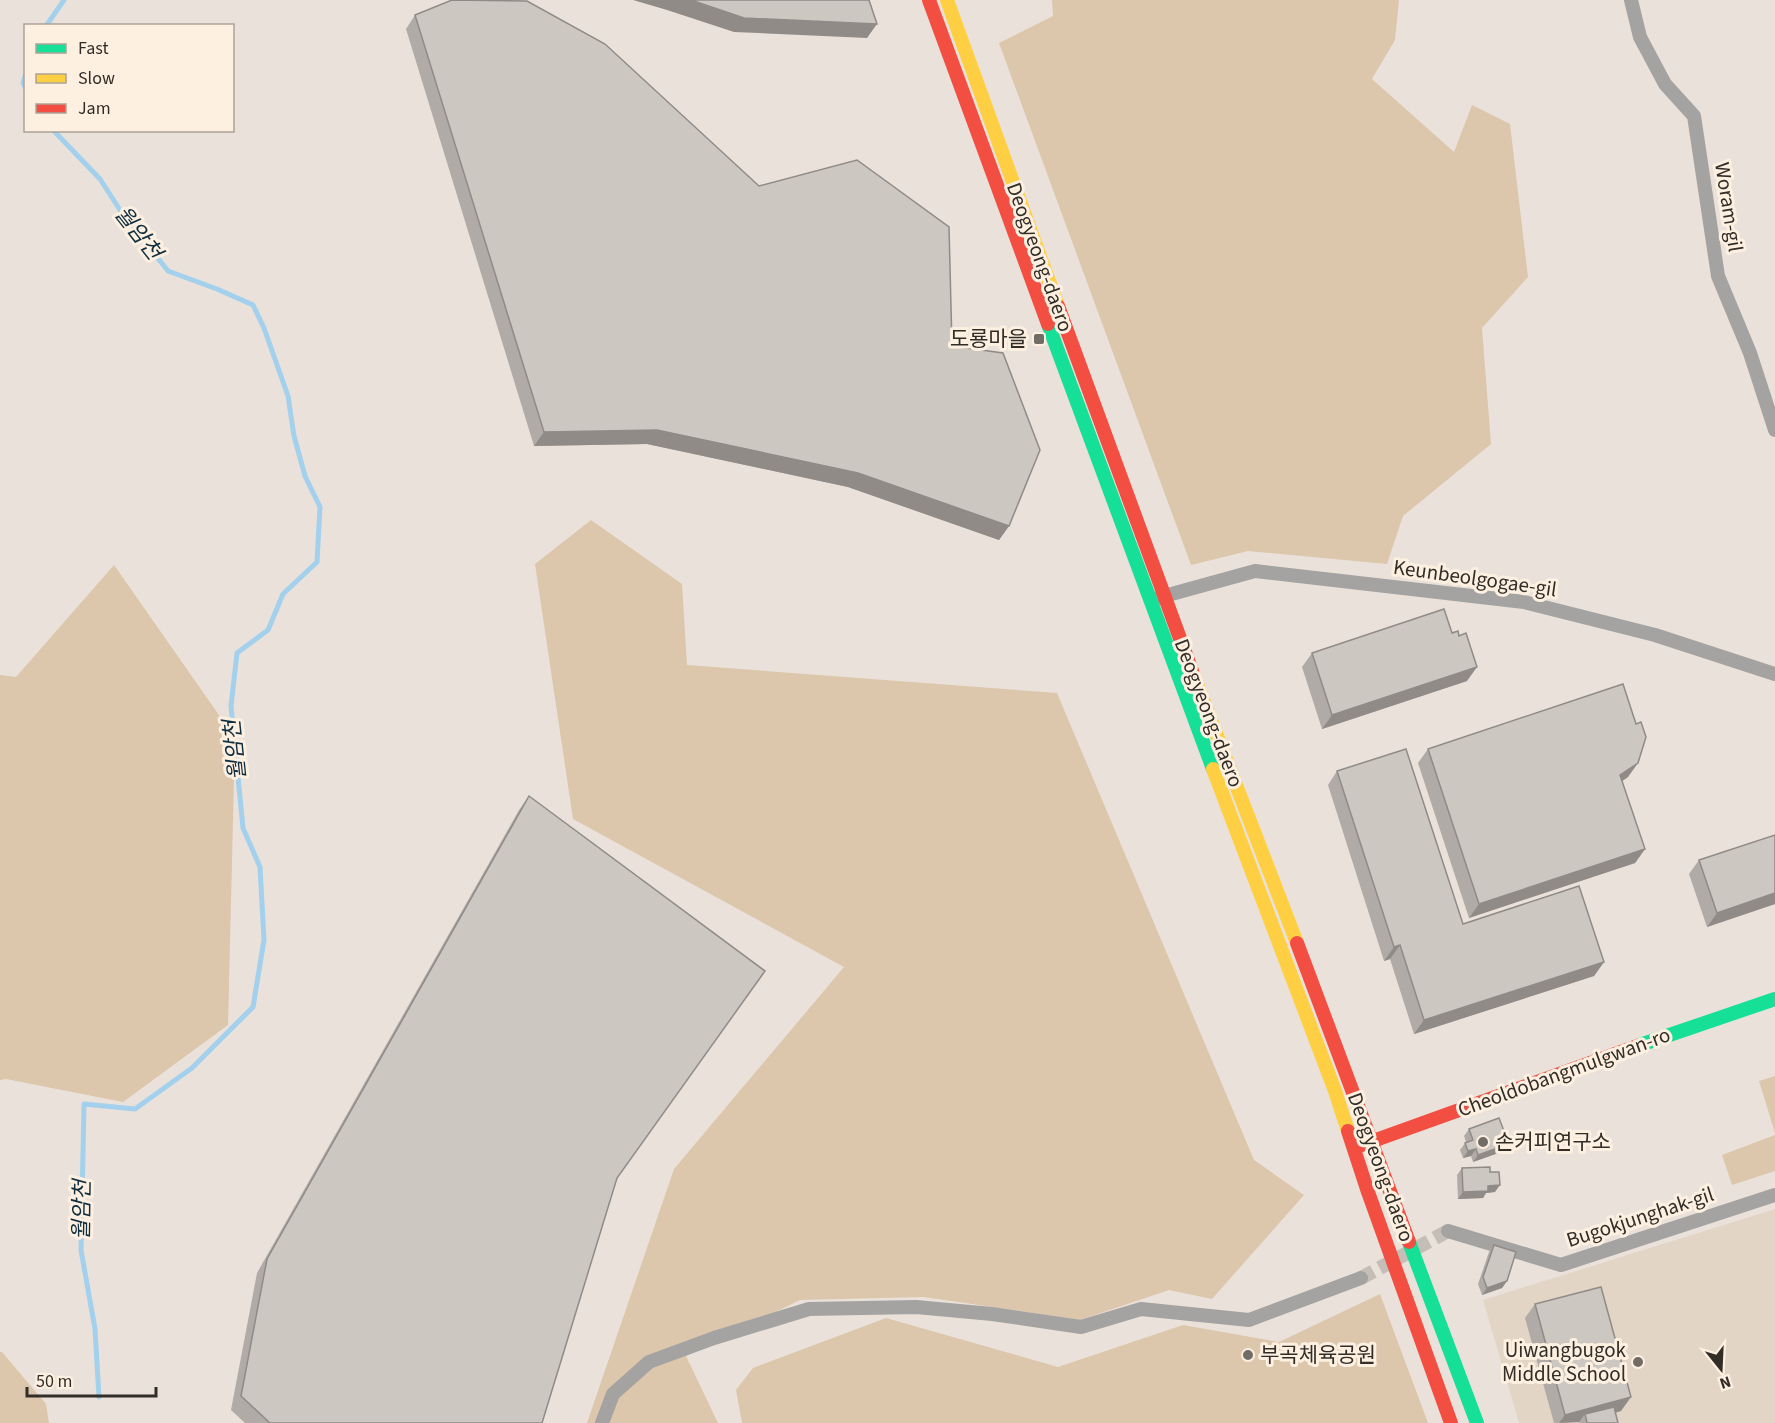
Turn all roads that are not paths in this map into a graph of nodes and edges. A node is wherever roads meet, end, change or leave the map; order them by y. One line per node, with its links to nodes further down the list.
1 (929, 0): 6 (street, Deogyeong-daero)
2 (947, 0): 5 (street, Deogyeong-daero)
3 (1630, 0): 4 (street, Woram-gil)
4 (1775, 430)
5 (1164, 596): 6 (street, Keunbeolgogae-gil); 7 (street, Keunbeolgogae-gil); 9 (street, Deogyeong-daero)
6 (1149, 599): 10 (street, Deogyeong-daero)
7 (1775, 674)
8 (1775, 999): 9 (street, Cheoldobangmulgwan-ro)
9 (1372, 1142): 10 (street, Cheoldobangmulgwan-ro); 16 (street, Deogyeong-daero)
10 (1354, 1148): 15 (street, Deogyeong-daero)
11 (1775, 1195): 12 (street, Bugokjunghak-gil)
12 (1448, 1231)
13 (1361, 1278): 14 (street)
14 (602, 1423)
15 (1451, 1423)
16 (1477, 1423)

